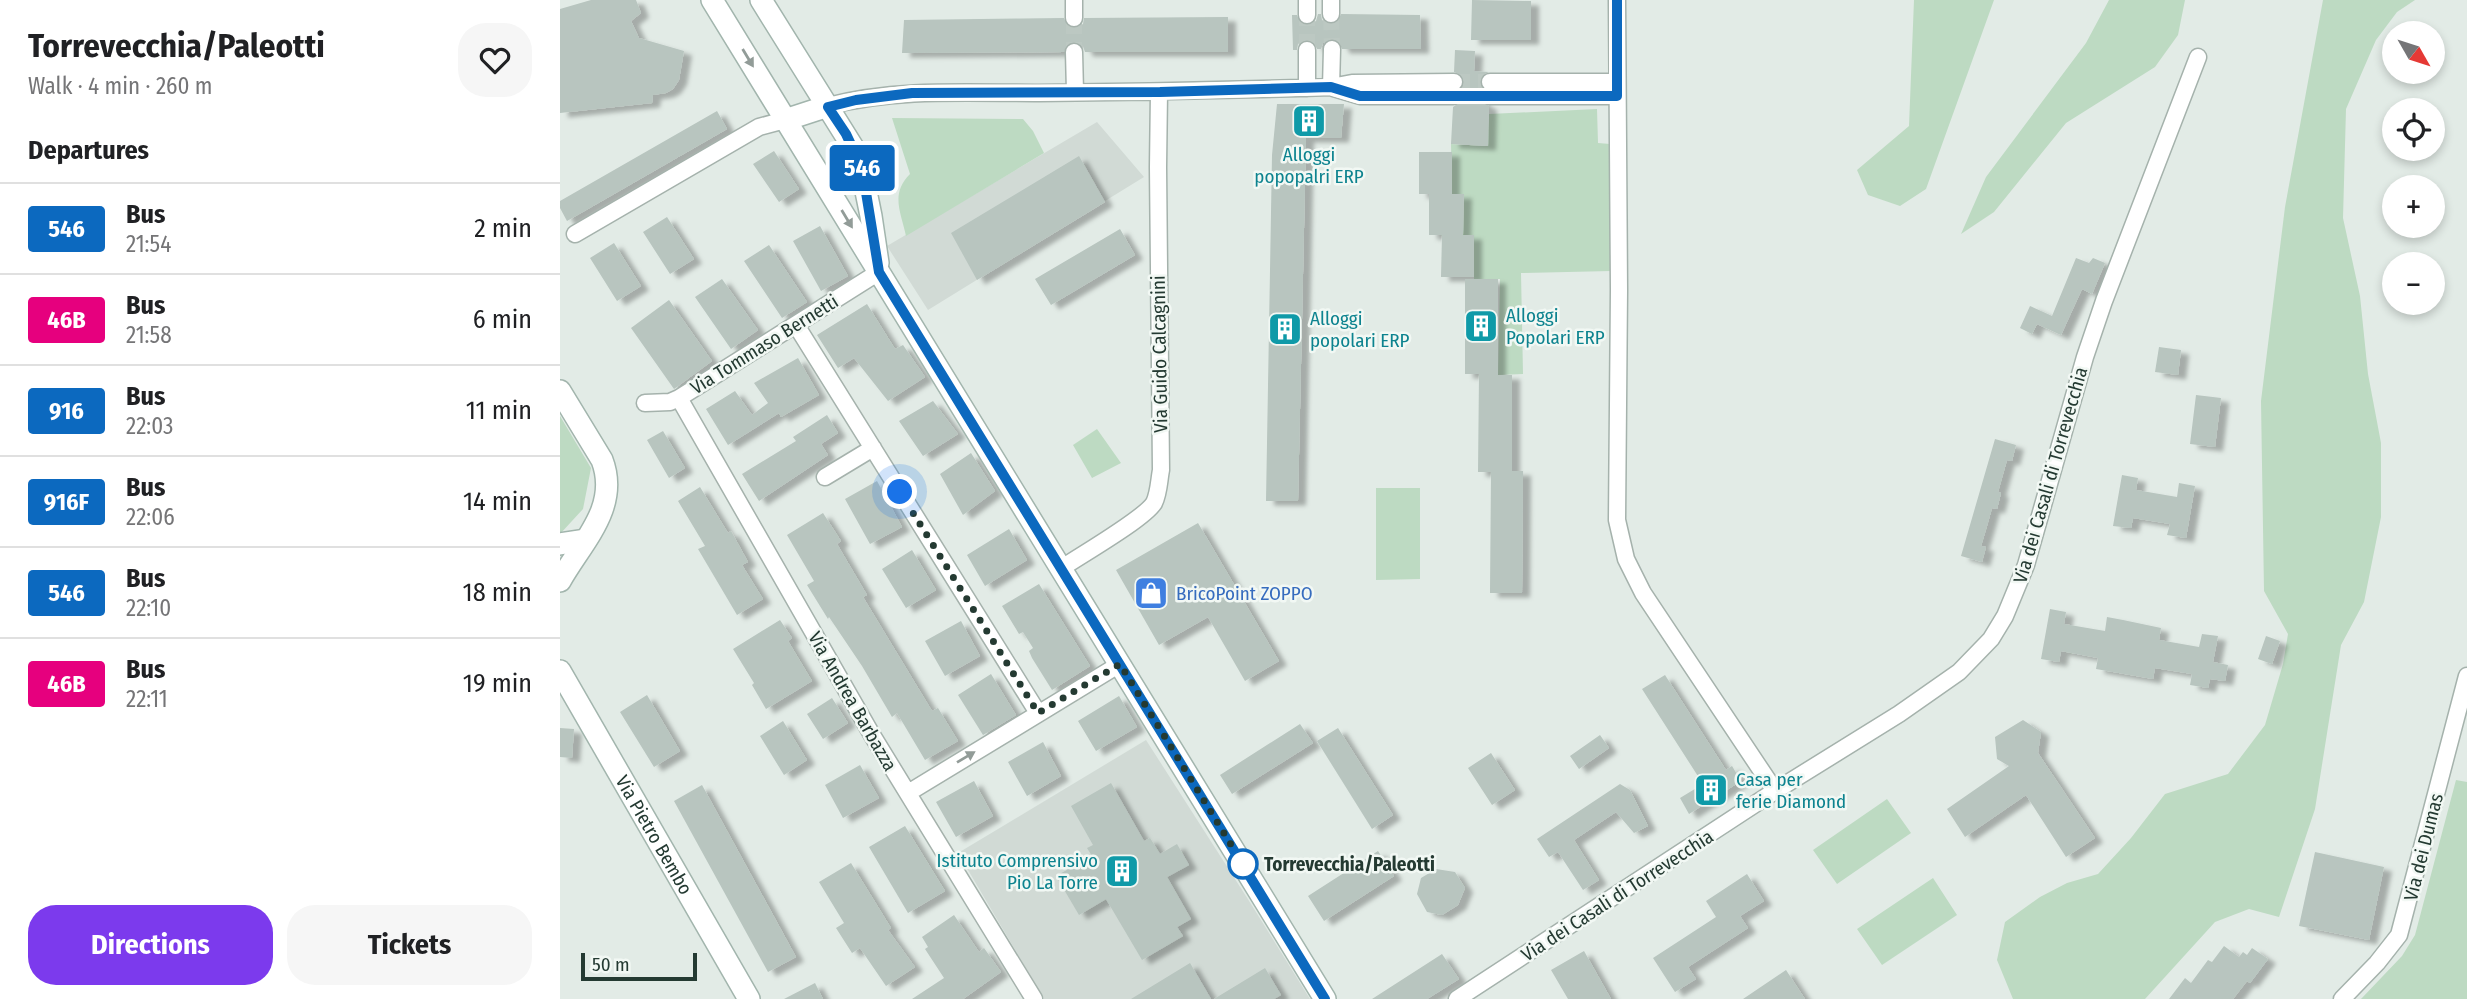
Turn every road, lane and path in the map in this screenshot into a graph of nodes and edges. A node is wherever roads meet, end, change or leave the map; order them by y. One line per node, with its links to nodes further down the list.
1 (712, 0): 18 (main road, one-way to 18)
2 (761, 0): 17 (main road)
3 (1074, 0): 5 (street)
4 (1617, 0): 14 (street)
5 (1074, 18)
6 (1332, 49): 10 (street)
7 (1307, 50): 11 (street)
8 (1074, 52): 15 (street)
9 (2198, 57): 36 (street, Via dei Casali di Torrevecchia)
10 (1331, 87): 11 (street); 12 (street)
11 (1307, 88): 16 (street)
12 (1454, 89)
13 (1490, 89): 14 (street)
14 (1617, 89): 36 (street)
15 (1075, 92): 16 (street); 17 (street)
16 (1160, 92): 30 (street, Via Guido Calcagnini)
17 (828, 107): 18 (main road); 20 (main road)
18 (785, 120): 19 (street); 20 (main road, one-way to 20)
19 (575, 234)
20 (879, 272): 21 (street, Via Tommaso Bernetti); 30 (main road)
21 (796, 325): 23 (street, Via Tommaso Bernetti); 25 (street)
22 (560, 391): 27 (main road)
23 (679, 398): 24 (street, Via Tommaso Bernetti); 37 (street, Via Andrea Barbazza)
24 (645, 403)
25 (873, 448): 26 (street); 35 (street)
26 (825, 477)
27 (585, 540): 28 (main road); 29 (main road); 31 (main road)
28 (560, 544)
29 (560, 554)
30 (1062, 568): 32 (main road)
31 (560, 581)
32 (1120, 664): 35 (street); 40 (main road)
33 (560, 671): 38 (main road, Via Pietro Bembo)
34 (2467, 676): 42 (street, Via dei Dumas)
35 (1038, 713): 37 (street, one-way to 35)
36 (1775, 791): 41 (street, Via dei Casali di Torrevecchia)
37 (908, 793): 39 (street, Via Andrea Barbazza)
38 (749, 999)
39 (1034, 999)
40 (1325, 999)
41 (1457, 999)
42 (2342, 999)

